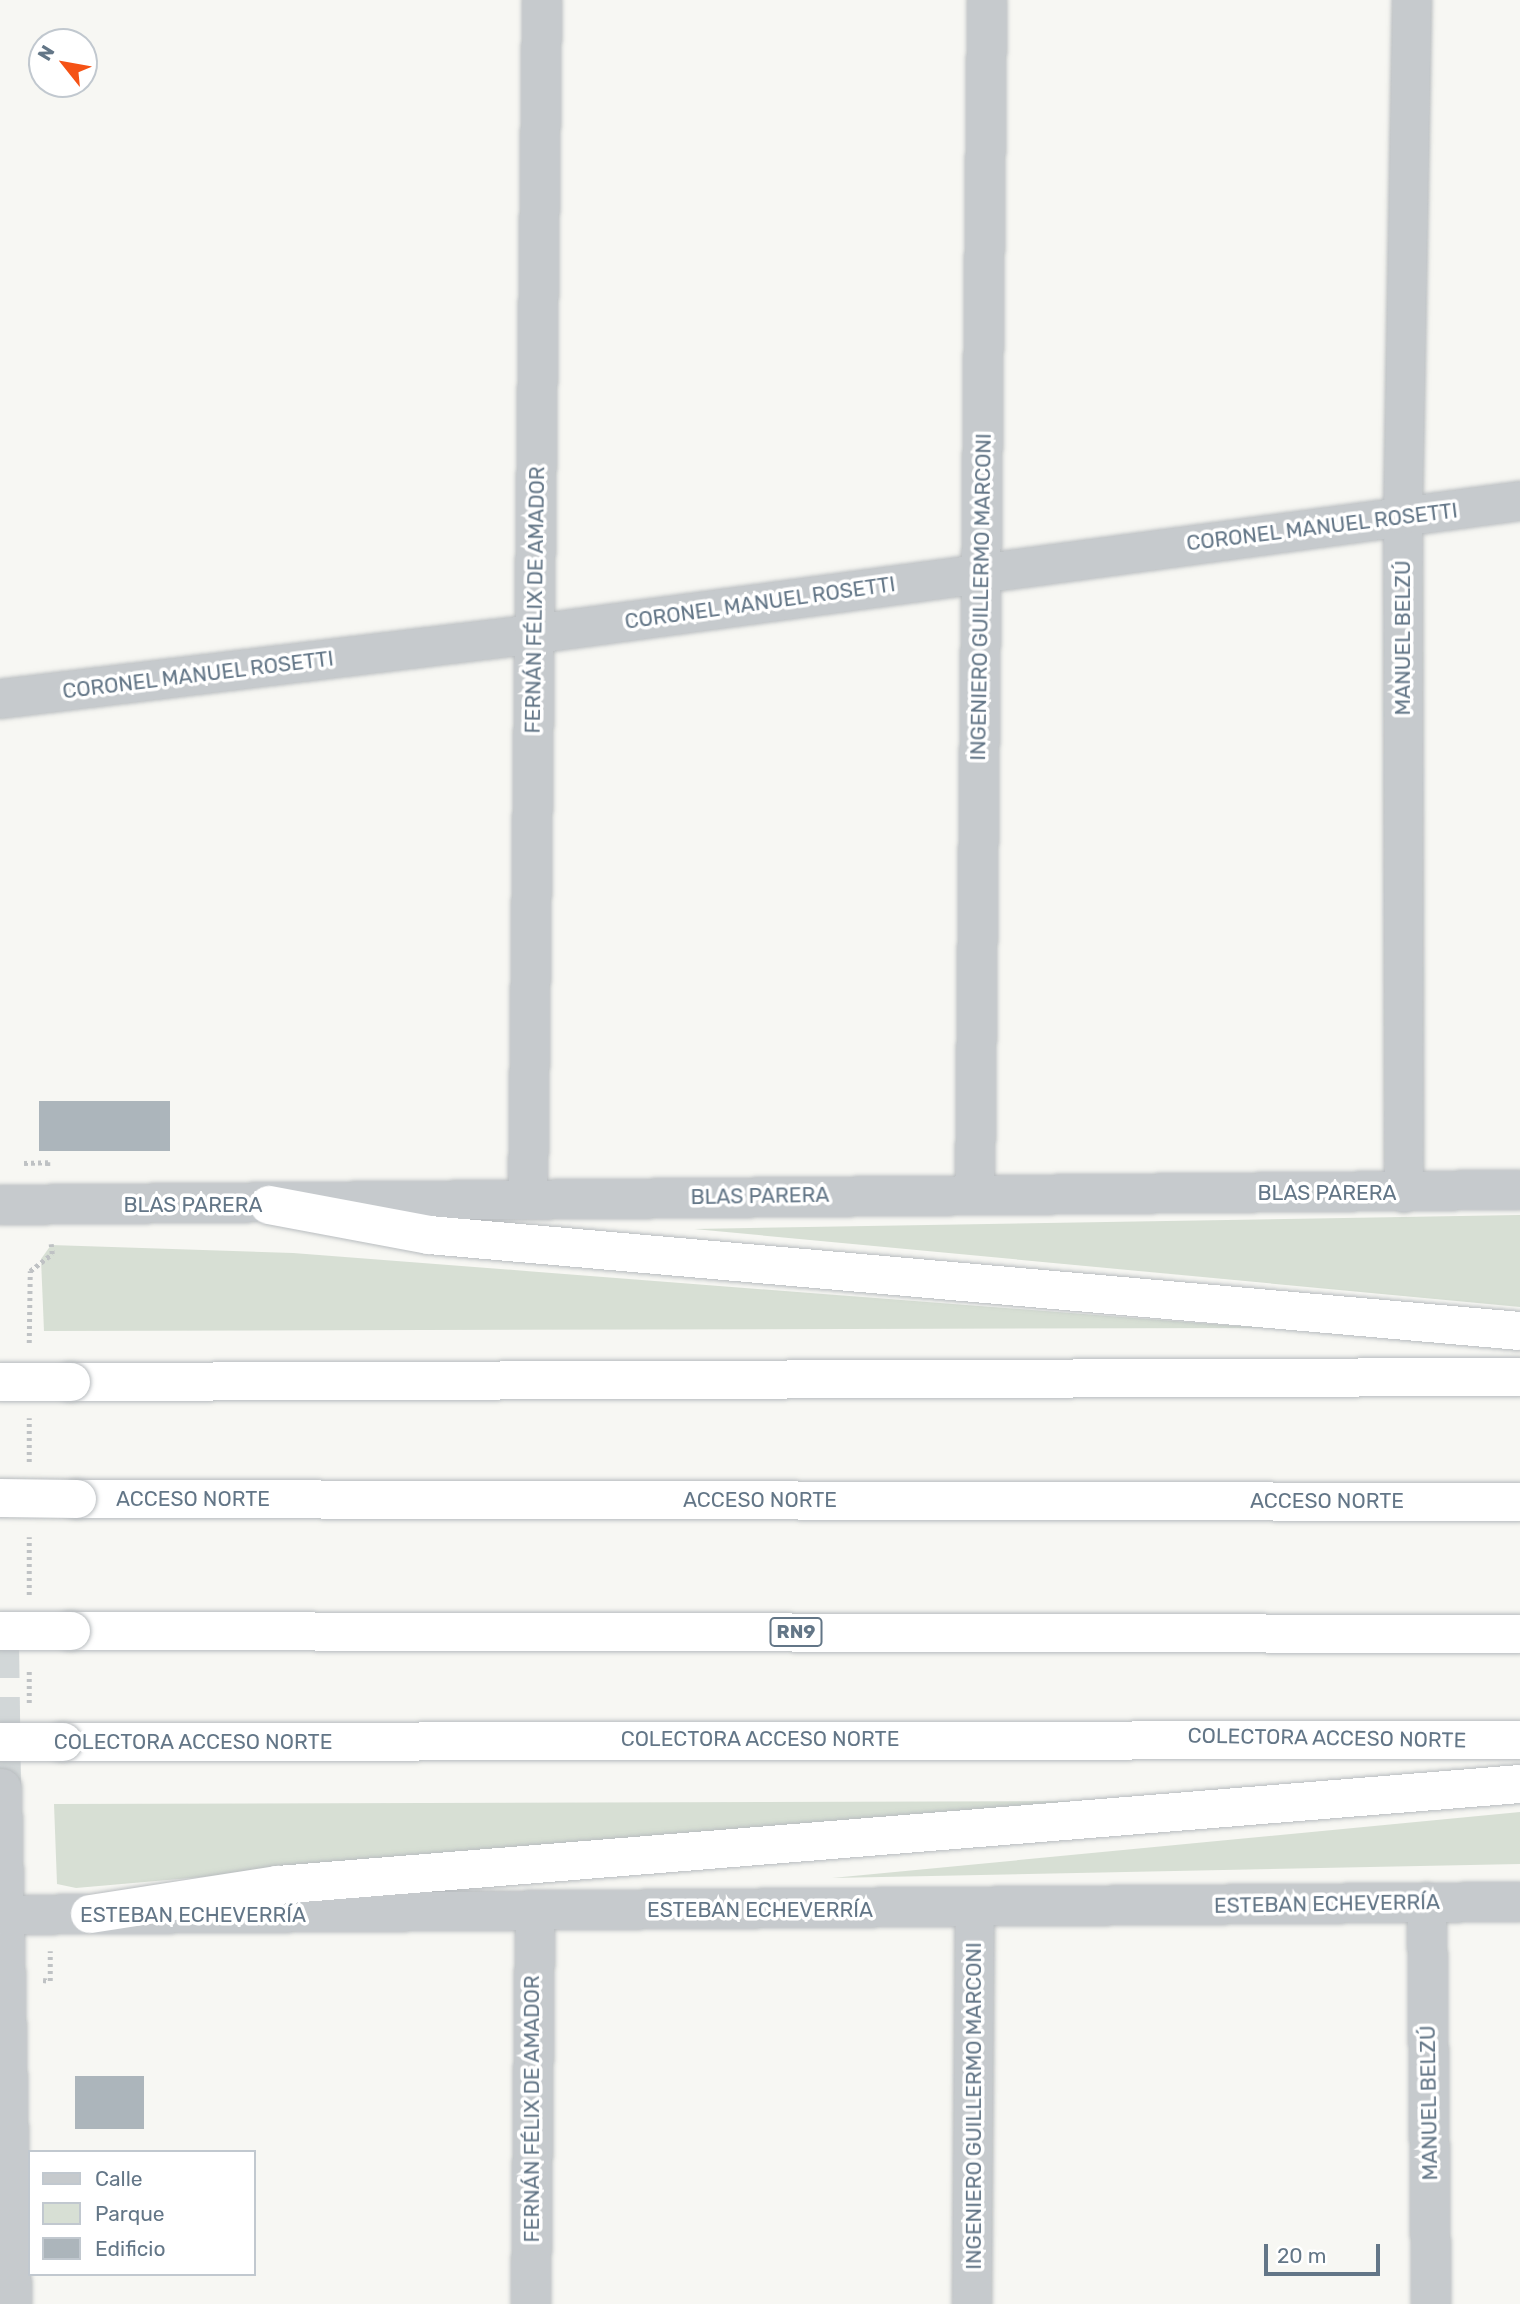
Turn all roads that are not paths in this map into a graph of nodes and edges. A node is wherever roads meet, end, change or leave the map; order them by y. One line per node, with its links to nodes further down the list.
1 (542, 0): 7 (street, FERNÁN FÉLIX DE AMADOR)
2 (987, 0): 6 (street, INGENIERO GUILLERMO MARCONI)
3 (1412, 0): 5 (street, MANUEL BELZÚ)
4 (1520, 501): 5 (street, CORONEL MANUEL ROSETTI)
5 (1403, 515): 6 (street, CORONEL MANUEL ROSETTI); 11 (street, MANUEL BELZÚ)
6 (981, 572): 7 (street, CORONEL MANUEL ROSETTI); 10 (street, INGENIERO GUILLERMO MARCONI)
7 (535, 634): 8 (street, CORONEL MANUEL ROSETTI); 12 (street, FERNÁN FÉLIX DE AMADOR)
8 (0, 699)
9 (1520, 1190): 11 (street, BLAS PARERA)
10 (975, 1193): 11 (street, BLAS PARERA); 12 (street, BLAS PARERA)
11 (1404, 1193)
12 (528, 1199): 14 (street, BLAS PARERA)
13 (0, 1205): 14 (street, BLAS PARERA)
14 (269, 1205): 15 (highway)
15 (1520, 1331)
16 (1520, 1377): 17 (highway, bridge)
17 (0, 1382)
18 (15, 1488): 19 (highway, ACCESO NORTE, bridge)
19 (1520, 1502)
20 (0, 1631): 21 (highway, RN9, bridge)
21 (1520, 1634)
22 (1520, 1740): 23 (highway, COLECTORA ACCESO NORTE, bridge)
23 (0, 1742)
24 (1520, 1784): 30 (highway)
25 (2, 1788): 31 (street)
26 (1427, 1902): 27 (street, ESTEBAN ECHEVERRÍA); 28 (street, ESTEBAN ECHEVERRÍA); 35 (street, MANUEL BELZÚ)
27 (1520, 1902)
28 (975, 1909): 29 (street, ESTEBAN ECHEVERRÍA); 34 (street, INGENIERO GUILLERMO MARCONI)
29 (535, 1913): 30 (street, ESTEBAN ECHEVERRÍA); 33 (street, FERNÁN FÉLIX DE AMADOR)
30 (90, 1914): 31 (street, ESTEBAN ECHEVERRÍA)
31 (1, 1915): 32 (street)
32 (12, 2304)
33 (531, 2304)
34 (972, 2304)
35 (1431, 2304)

